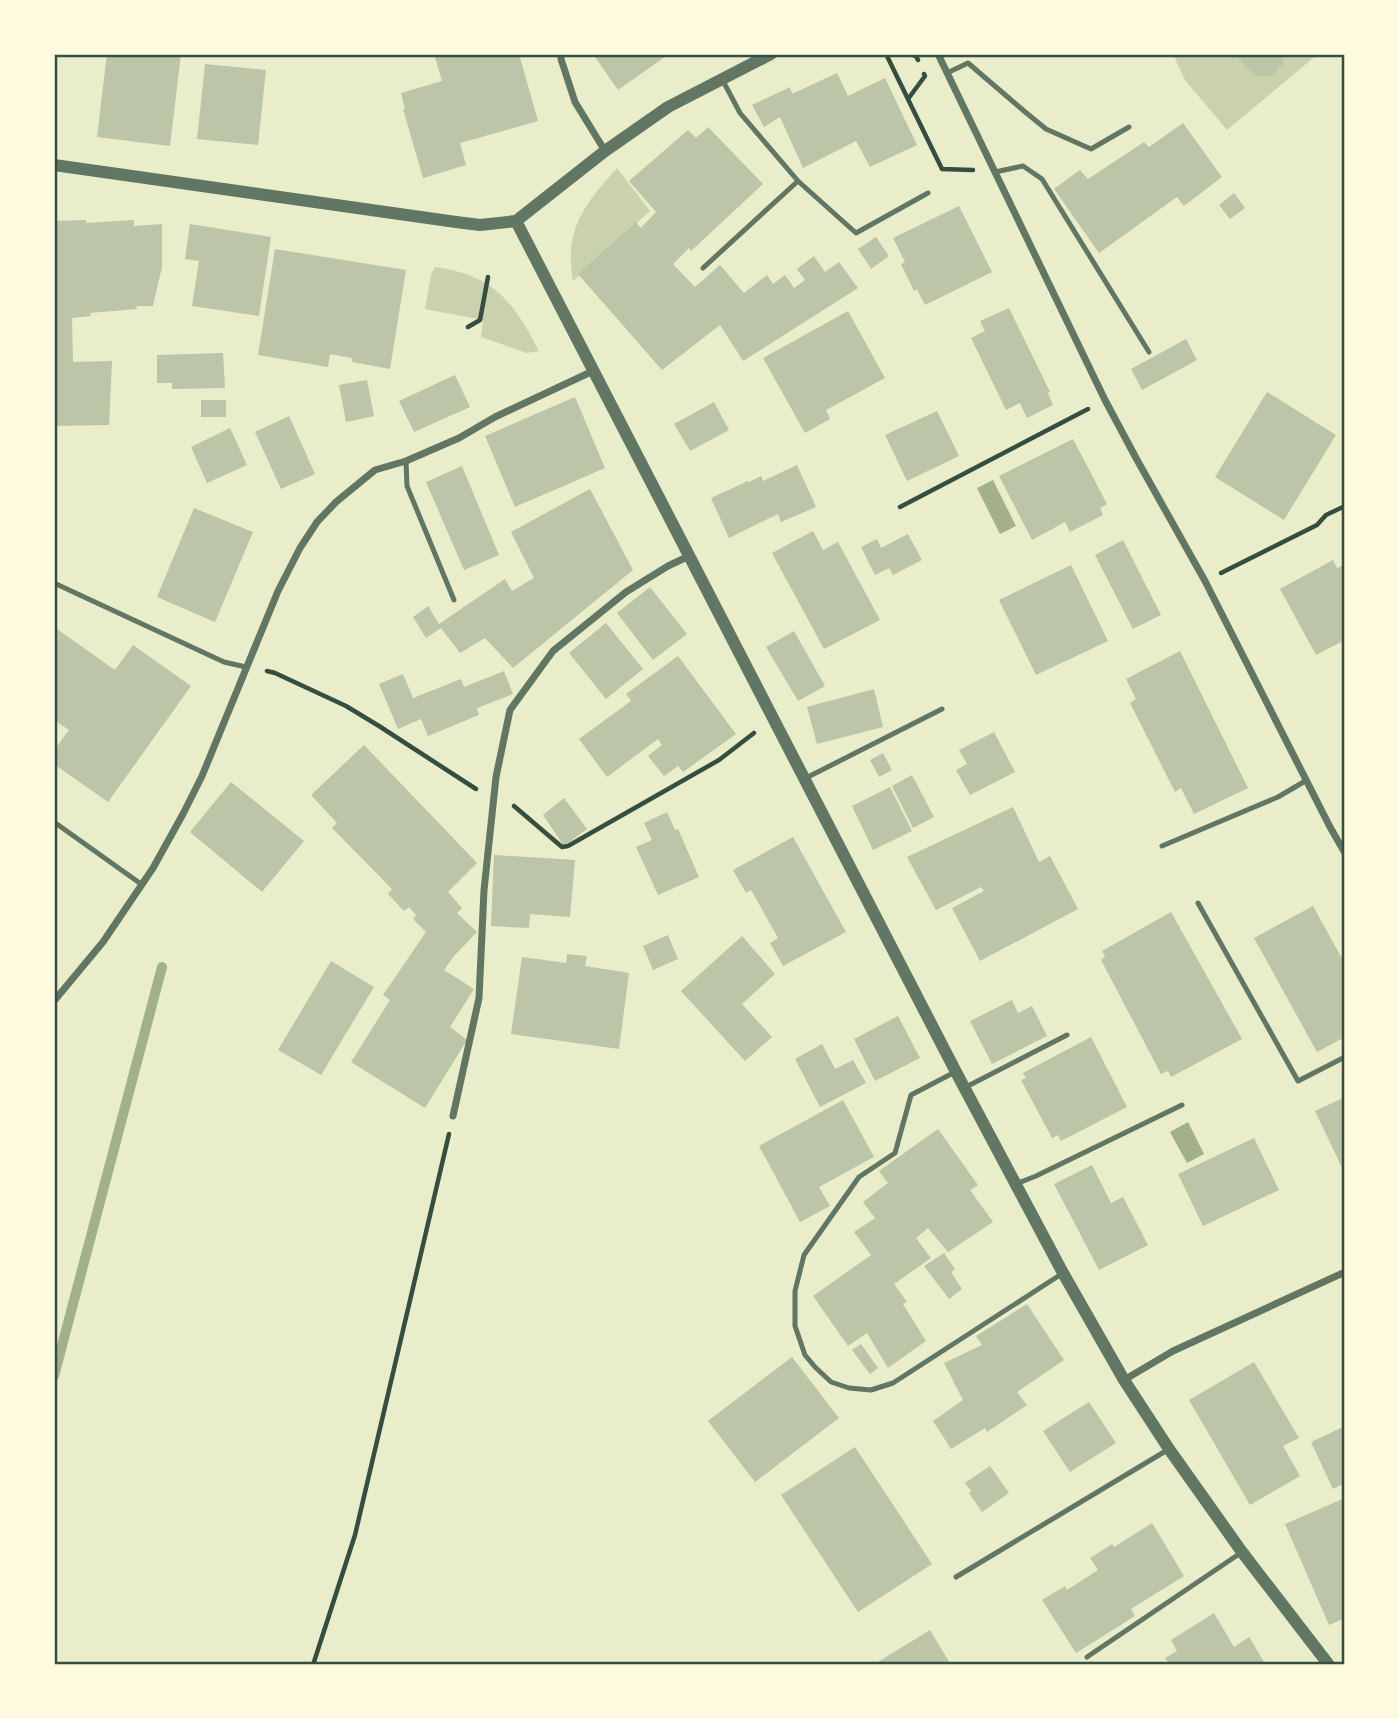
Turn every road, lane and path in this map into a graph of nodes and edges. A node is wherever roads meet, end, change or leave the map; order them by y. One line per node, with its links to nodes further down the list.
1 (561, 54): 10 (street)
2 (771, 54): 7 (street)
3 (886, 54): 8 (path)
4 (909, 54): 8 (path)
5 (938, 54): 6 (street)
6 (947, 73): 9 (lane); 13 (street)
7 (722, 79): 10 (street); 14 (lane)
8 (908, 99): 12 (path)
9 (1129, 127)
10 (605, 150): 16 (street)
11 (54, 165): 16 (street)
12 (974, 170)
13 (995, 172): 20 (lane); 22 (street)
14 (798, 181): 15 (lane); 17 (lane)
15 (928, 193)
16 (516, 221): 21 (street)
17 (704, 268)
18 (488, 277): 19 (path)
19 (468, 327)
20 (1149, 352)
21 (593, 371): 23 (street); 26 (street)
22 (1105, 400): 25 (path); 27 (street)
23 (405, 461): 29 (lane); 30 (street)
24 (1345, 506): 27 (path)
25 (900, 508)
26 (689, 556): 33 (street); 35 (street)
27 (1205, 581): 34 (street)
28 (54, 583): 30 (lane)
29 (454, 600)
30 (246, 667): 35 (path); 39 (street)
31 (942, 709): 33 (lane)
32 (754, 733): 35 (path)
33 (804, 779): 44 (street)
34 (1307, 780): 37 (lane); 38 (street)
35 (494, 800): 47 (street)
36 (54, 822): 39 (lane)
37 (1162, 846)
38 (1345, 853)
39 (141, 884): 41 (street)
40 (1198, 903): 43 (lane)
41 (54, 1001)
42 (1067, 1035): 45 (lane)
43 (1345, 1057)
44 (956, 1072): 45 (street); 50 (lane)
45 (964, 1088): 48 (street)
46 (1182, 1105): 48 (lane)
47 (453, 1116): 56 (path)
48 (1016, 1185): 50 (street)
49 (1345, 1272): 51 (street)
50 (1063, 1273): 51 (street)
51 (1124, 1380): 52 (street)
52 (1169, 1450): 53 (street); 54 (lane)
53 (1242, 1552): 55 (lane); 57 (street)
54 (956, 1577)
55 (1087, 1657)
56 (313, 1665)
57 (1329, 1665)

